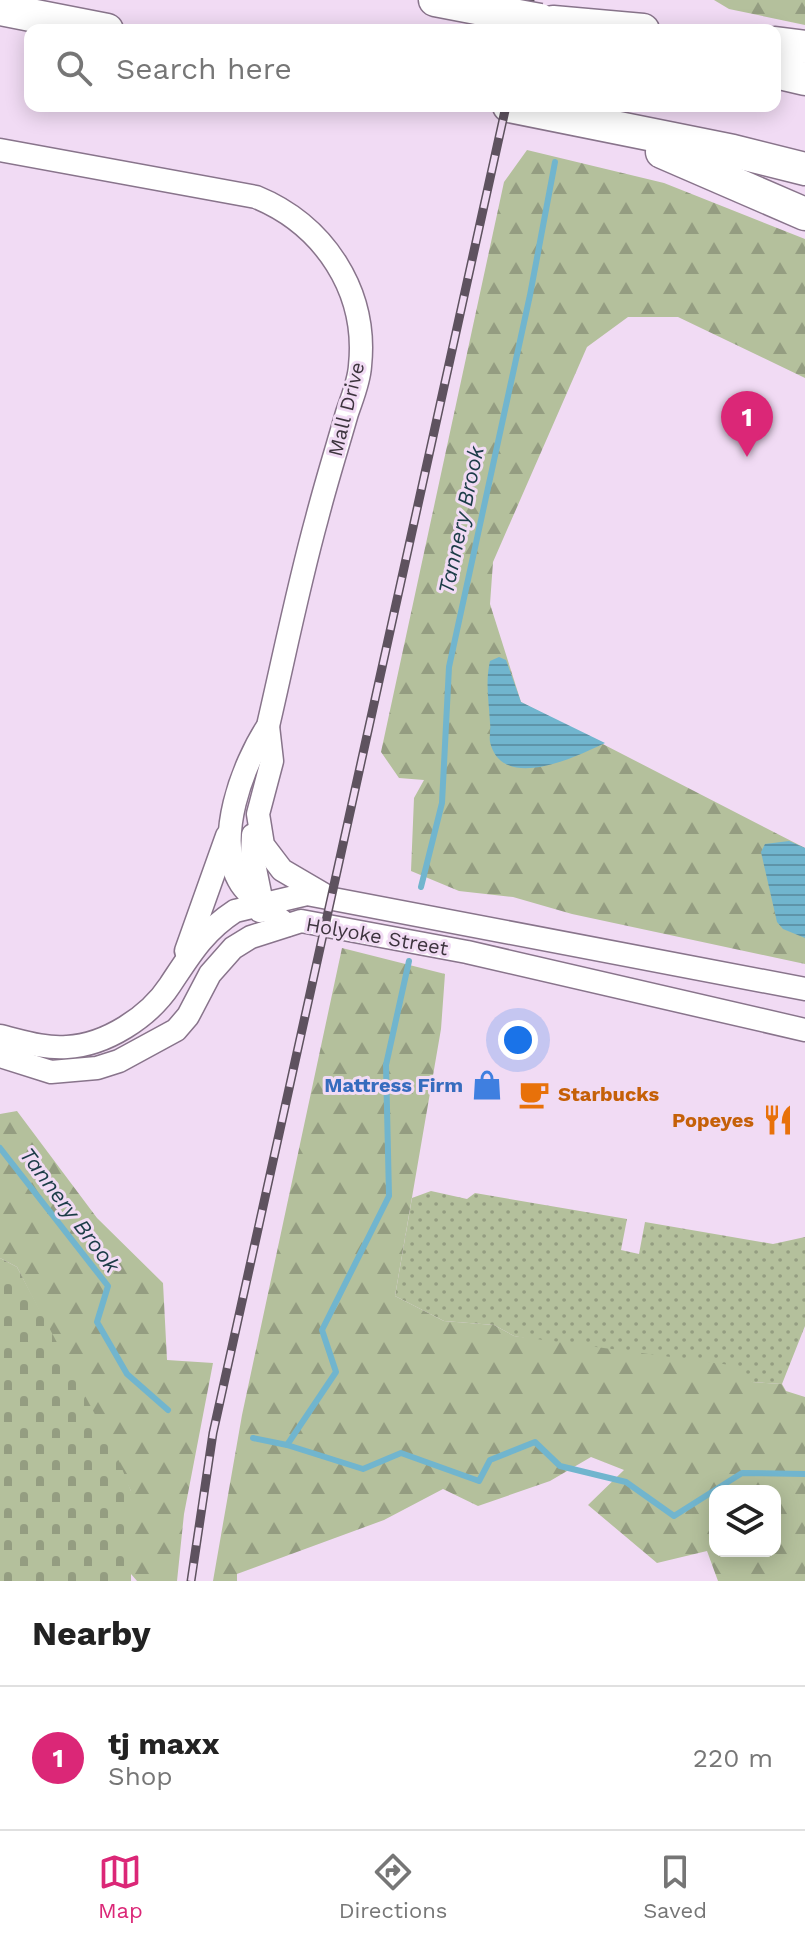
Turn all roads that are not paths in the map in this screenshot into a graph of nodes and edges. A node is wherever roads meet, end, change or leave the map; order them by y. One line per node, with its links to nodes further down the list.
1 (435, 0): 3 (highway)
2 (0, 9): 4 (highway)
3 (535, 19): 5 (highway); 6 (highway)
4 (76, 24)
5 (560, 24)
6 (584, 24)
7 (781, 44): 8 (highway)
8 (805, 47)
9 (781, 73): 10 (highway)
10 (805, 79)
11 (541, 112): 12 (highway)
12 (557, 115): 14 (highway); 15 (highway)
13 (0, 150): 16 (street, Mall Drive)
14 (805, 169)
15 (805, 214)
16 (268, 726): 17 (street, Mall Drive); 18 (street, Mall Drive)
17 (258, 814): 19 (street, Mall Drive); 20 (street)
18 (231, 824): 20 (street, Mall Drive); 23 (street)
19 (324, 895): 20 (street, Holyoke Street); 24 (street, Holyoke Street)
20 (262, 903): 21 (street, Mall Drive); 22 (street); 23 (street, Holyoke Street)
21 (287, 925): 22 (street, Holyoke Street); 25 (street, Holyoke Street)
22 (251, 937): 27 (street, Holyoke Street)
23 (182, 961): 26 (street, Holyoke Street)
24 (805, 989)
25 (805, 1030)
26 (0, 1036)
27 (0, 1056)

